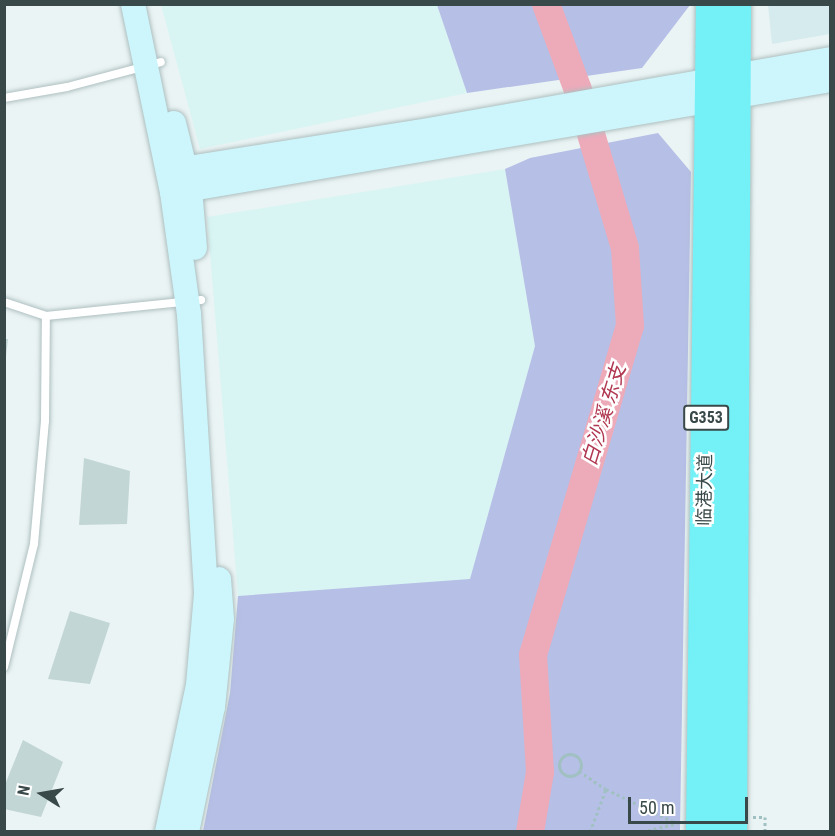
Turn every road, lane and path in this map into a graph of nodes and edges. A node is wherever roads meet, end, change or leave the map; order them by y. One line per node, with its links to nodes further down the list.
1 (133, 4): 6 (street)
2 (147, 4): 6 (street)
3 (711, 4): 8 (highway, 临港大道 / G353)
4 (735, 4): 8 (highway, 临港大道 / G353)
5 (831, 58): 8 (street)
6 (154, 64): 9 (lane); 10 (street)
7 (831, 80): 8 (street)
8 (723, 87): 10 (street); 18 (highway, 临港大道 / G353); 22 (highway, 临港大道 / G353)
9 (4, 98)
10 (178, 181): 11 (street)
11 (194, 300): 13 (lane); 19 (street); 20 (street)
12 (4, 302): 13 (lane)
13 (46, 316): 14 (lane)
14 (4, 667)
15 (579, 771): 15 (path); 16 (path)
16 (606, 789): 18 (path); 21 (path)
17 (765, 817): 23 (path)
18 (689, 827)
19 (167, 831)
20 (187, 831)
21 (590, 831)
22 (731, 831)
23 (765, 831)

